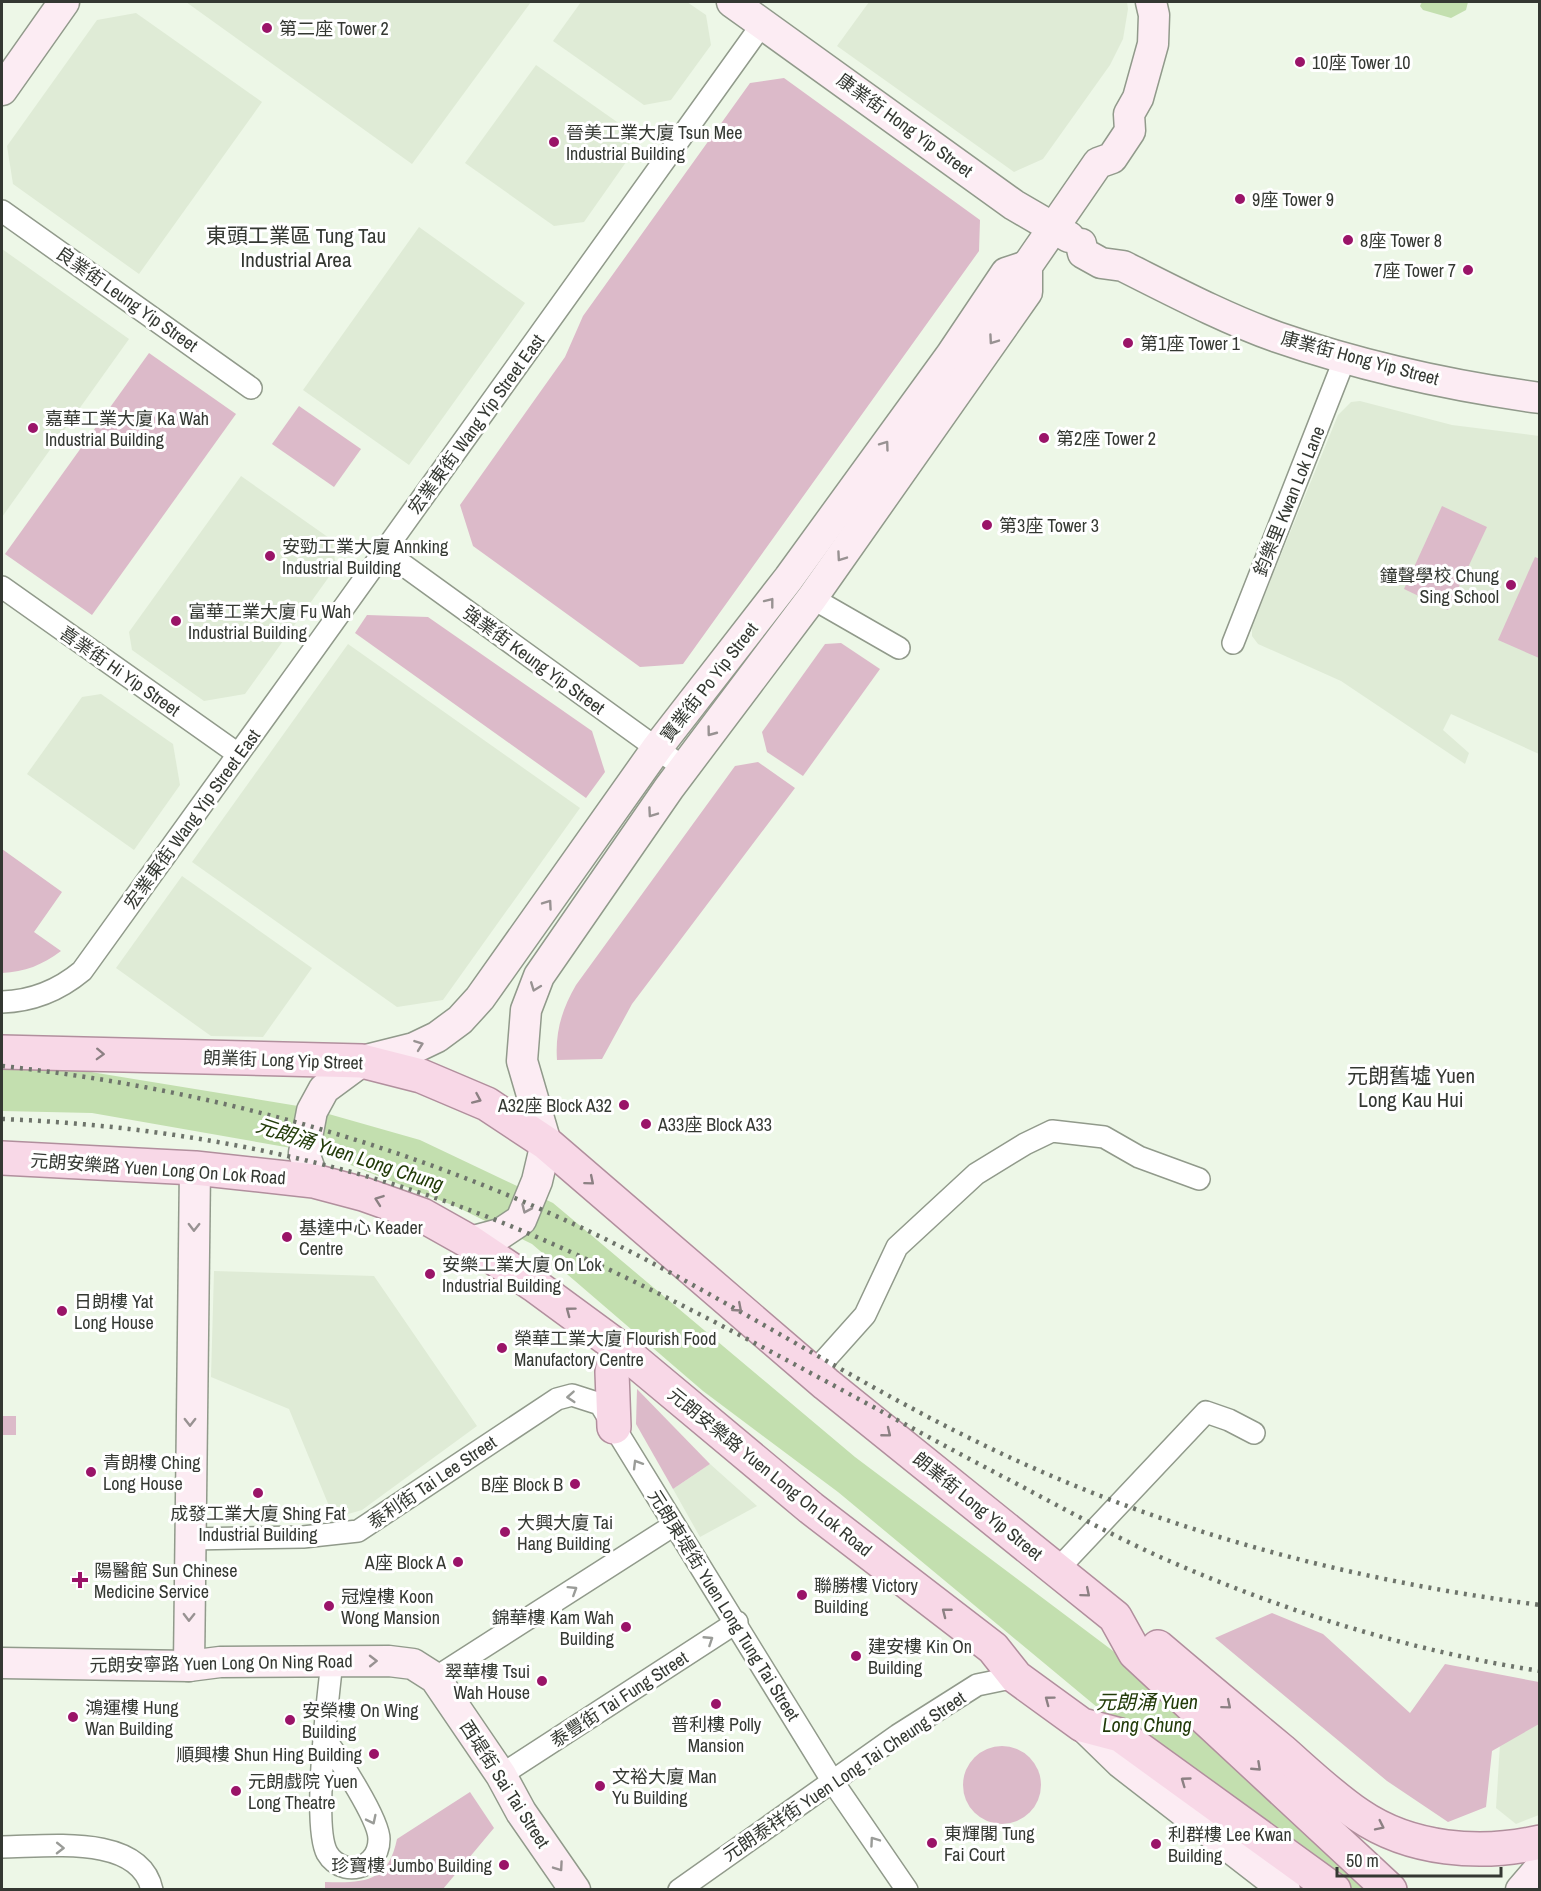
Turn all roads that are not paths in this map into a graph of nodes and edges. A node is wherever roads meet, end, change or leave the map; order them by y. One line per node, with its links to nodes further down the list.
1 (64, 2): 5 (street)
2 (732, 2): 4 (street, 康業街 Hong Yip Street)
3 (1151, 2): 7 (street, 寶業街 Po Yip Street)
4 (763, 23): 7 (street, 康業街 Hong Yip Street); 12 (street, 宏業東街 Wang Yip Street East)
5 (2, 90)
6 (2, 211): 10 (street, 良業街 Leung Yip Street)
7 (1053, 227): 8 (street, 寶業街 Po Yip Street); 9 (street, 康業街 Hong Yip Street)
8 (1027, 266): 14 (street, 寶業街 Po Yip Street, one-way to 14); 17 (street, 寶業街 Po Yip Street, one-way to 8)
9 (1345, 358): 11 (street, 康業街 Hong Yip Street); 15 (street, 鈞樂里 Kwan Lok Lane)
10 (251, 388)
11 (1539, 398)
12 (384, 551): 17 (street, 強業街 Keung Yip Street); 18 (street, 宏業東街 Wang Yip Street East)
13 (2, 587): 18 (street, 喜業街 Hi Yip Street)
14 (812, 598): 16 (street); 19 (street, 寶業街 Po Yip Street, one-way to 19)
15 (1233, 643)
16 (899, 648)
17 (657, 748): 19 (street, 強業街 Keung Yip Street); 22 (street, 寶業街 Po Yip Street, one-way to 17)
18 (238, 754): 20 (street, 宏業東街 Wang Yip Street East)
19 (684, 768): 23 (street, 寶業街 Po Yip Street, one-way to 23)
20 (2, 1002)
21 (2, 1052): 22 (main road, 朗業街 Long Yip Street, one-way to 22)
22 (362, 1061): 23 (main road, 朗業街 Long Yip Street, one-way to 23); 25 (street, 元朗安樂路 Yuen Long On Lok Road)
23 (546, 1143): 28 (street, one-way to 28); 30 (main road, 朗業街 Long Yip Street, one-way to 30)
24 (2, 1158): 26 (main road, 元朗安樂路 Yuen Long On Lok Road)
25 (309, 1167): 26 (main road, 元朗安樂路 Yuen Long On Lok Road); 28 (main road, 元朗安樂路 Yuen Long On Lok Road, one-way to 25)
26 (195, 1168): 34 (street, one-way to 34)
27 (1199, 1179): 30 (street)
28 (470, 1242): 29 (main road, 元朗安樂路 Yuen Long On Lok Road, one-way to 28)
29 (617, 1346): 31 (main road); 41 (main road, 元朗安樂路 Yuen Long On Lok Road, one-way to 29)
30 (814, 1372): 35 (main road, 朗業街 Long Yip Street, one-way to 35)
31 (614, 1427): 33 (street, 元朗東堤街 Yuen Long Tung Tai Street, one-way to 31); 34 (street, 泰利街 Tai Lee Street, one-way to 34)
32 (1254, 1433): 35 (street)
33 (674, 1525): 37 (street, 元朗東堤街 Yuen Long Tung Tai Street); 42 (street, one-way to 33)
34 (190, 1539): 40 (street, one-way to 40)
35 (1058, 1569): 36 (main road, 朗業街 Long Yip Street, one-way to 36)
36 (1115, 1617): 47 (main road, one-way to 47); 56 (main road, 朗業街 Long Yip Street, one-way to 56)
37 (737, 1622): 45 (street, 泰豐街 Tai Fung Street, one-way to 37); 46 (street, 元朗東堤街 Yuen Long Tung Tai Street)
38 (332, 1661): 40 (street, 元朗安寧路 Yuen Long On Ning Road); 42 (street, 元朗安寧路 Yuen Long On Ning Road, one-way to 42); 44 (street)
39 (2, 1663): 40 (street, 元朗安寧路 Yuen Long On Ning Road)
40 (189, 1666)
41 (1016, 1677): 43 (main road, 元朗安樂路 Yuen Long On Lok Road, one-way to 41); 46 (street, 元朗泰祥街 Yuen Long Tai Cheung Street)
42 (435, 1678): 45 (street, 西堤街 Sai Tai Street)
43 (1082, 1725): 54 (street, 元朗安樂路 Yuen Long On Lok Road); 55 (main road, 元朗安樂路 Yuen Long On Lok Road, one-way to 43)
44 (325, 1739): 44 (street, one-way to 44)
45 (501, 1775): 51 (street, 西堤街 Sai Tai Street, one-way to 51)
46 (832, 1782): 52 (street, 元朗泰祥街 Yuen Long Tai Cheung Street); 53 (street, 元朗東堤街 Yuen Long Tung Tai Street, one-way to 46)
47 (1539, 1842)
48 (2, 1847): 50 (street, one-way to 50)
49 (1539, 1868): 57 (street)
50 (152, 1890)
51 (575, 1890)
52 (679, 1890)
53 (907, 1890)
54 (1285, 1890)
55 (1334, 1890)
56 (1390, 1890)
57 (1521, 1890)

